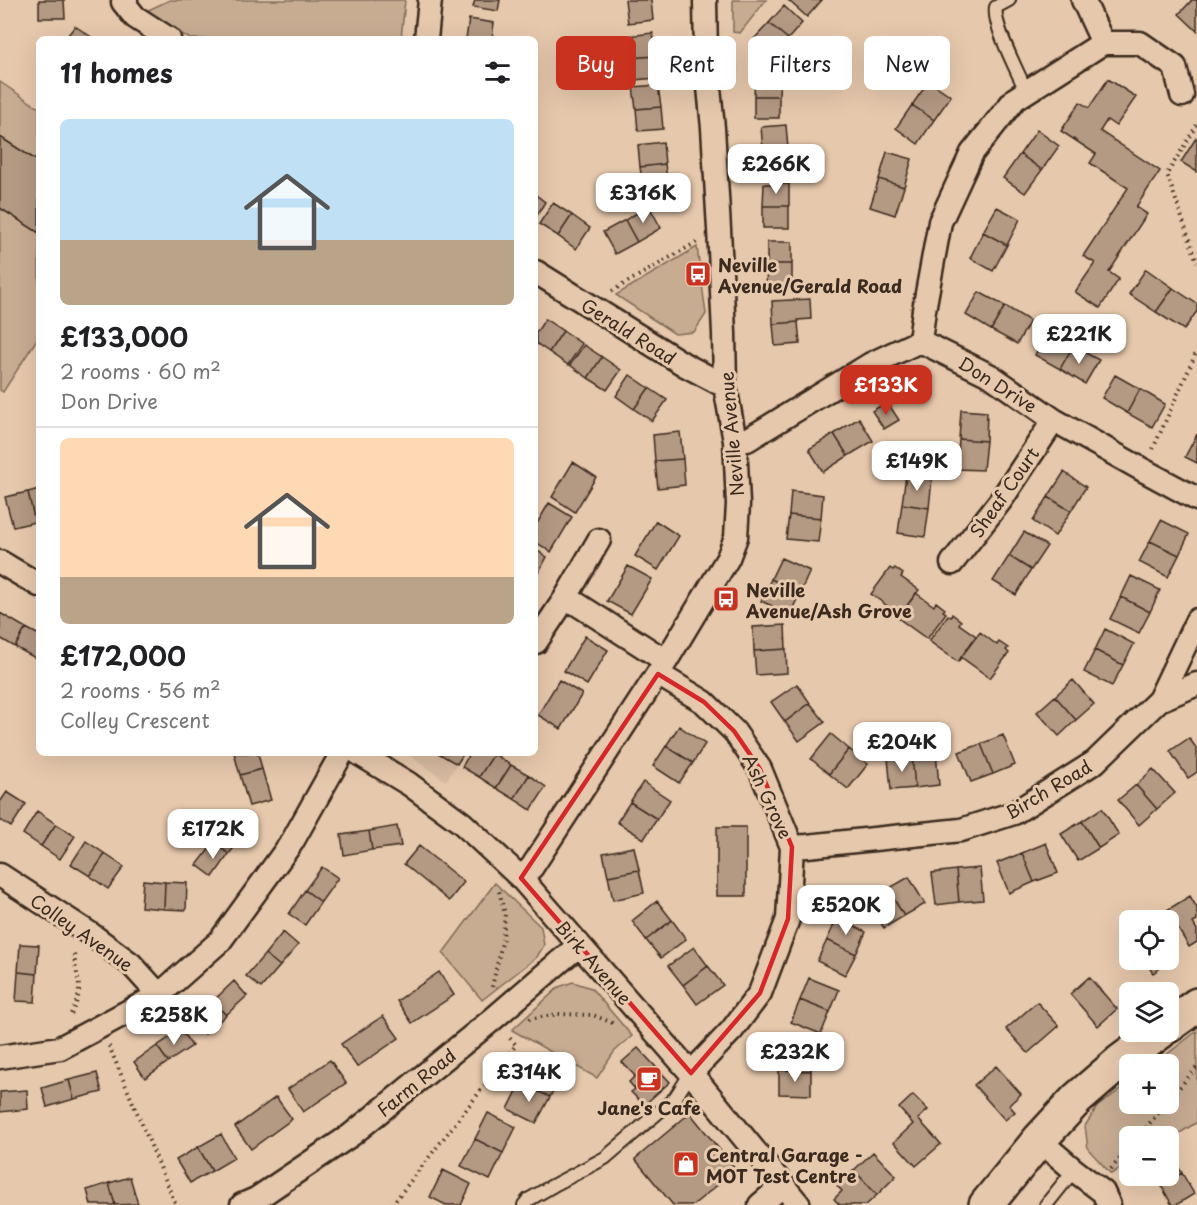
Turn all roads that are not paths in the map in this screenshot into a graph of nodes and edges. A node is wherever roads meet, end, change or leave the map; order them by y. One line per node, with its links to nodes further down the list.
1 (430, 0): 7 (street)
2 (705, 0): 13 (street, Neville Avenue)
3 (1009, 0): 9 (lane)
4 (1083, 0): 8 (street)
5 (121, 1): 6 (street)
6 (164, 36)
7 (426, 36)
8 (1103, 43): 9 (street); 10 (street)
9 (1026, 91): 12 (street)
10 (1182, 95)
11 (538, 273): 13 (street, Gerald Road)
12 (920, 341): 14 (street, Don Drive); 15 (street)
13 (725, 386): 15 (street, Neville Avenue)
14 (1054, 420): 16 (street, Don Drive); 19 (street, Sheaf Court)
15 (735, 441): 24 (street, Neville Avenue)
16 (1197, 499)
17 (599, 540): 21 (street)
18 (0, 562): 20 (street)
19 (952, 563)
20 (36, 583)
21 (566, 597): 23 (street); 24 (street, Ash Grove)
22 (1197, 620): 26 (street, Birch Road)
23 (538, 639)
24 (662, 668): 29 (street, Ash Grove); 30 (street, Neville Avenue)
25 (1197, 684): 26 (street)
26 (1159, 700): 29 (street, Birch Road)
27 (340, 756): 33 (street)
28 (363, 756): 30 (street, Birk Avenue)
29 (792, 847): 38 (street, Ash Grove)
30 (514, 871): 32 (street, Birk Avenue)
31 (0, 875): 33 (street, Colley Avenue)
32 (579, 945): 38 (street, Birk Avenue); 42 (street, Farm Road)
33 (159, 995): 37 (street)
34 (1197, 1005): 35 (main road)
35 (1179, 1018)
36 (1147, 1042): 39 (main road)
37 (0, 1056)
38 (691, 1073): 41 (street, Birk Avenue); 43 (lane)
39 (1039, 1140): 40 (street); 46 (main road)
40 (1074, 1170): 47 (lane); 48 (street)
41 (782, 1186): 44 (street); 45 (street, Birk Avenue)
42 (242, 1205)
43 (524, 1205)
44 (760, 1205)
45 (799, 1205)
46 (986, 1205)
47 (1046, 1205)
48 (1109, 1205)

